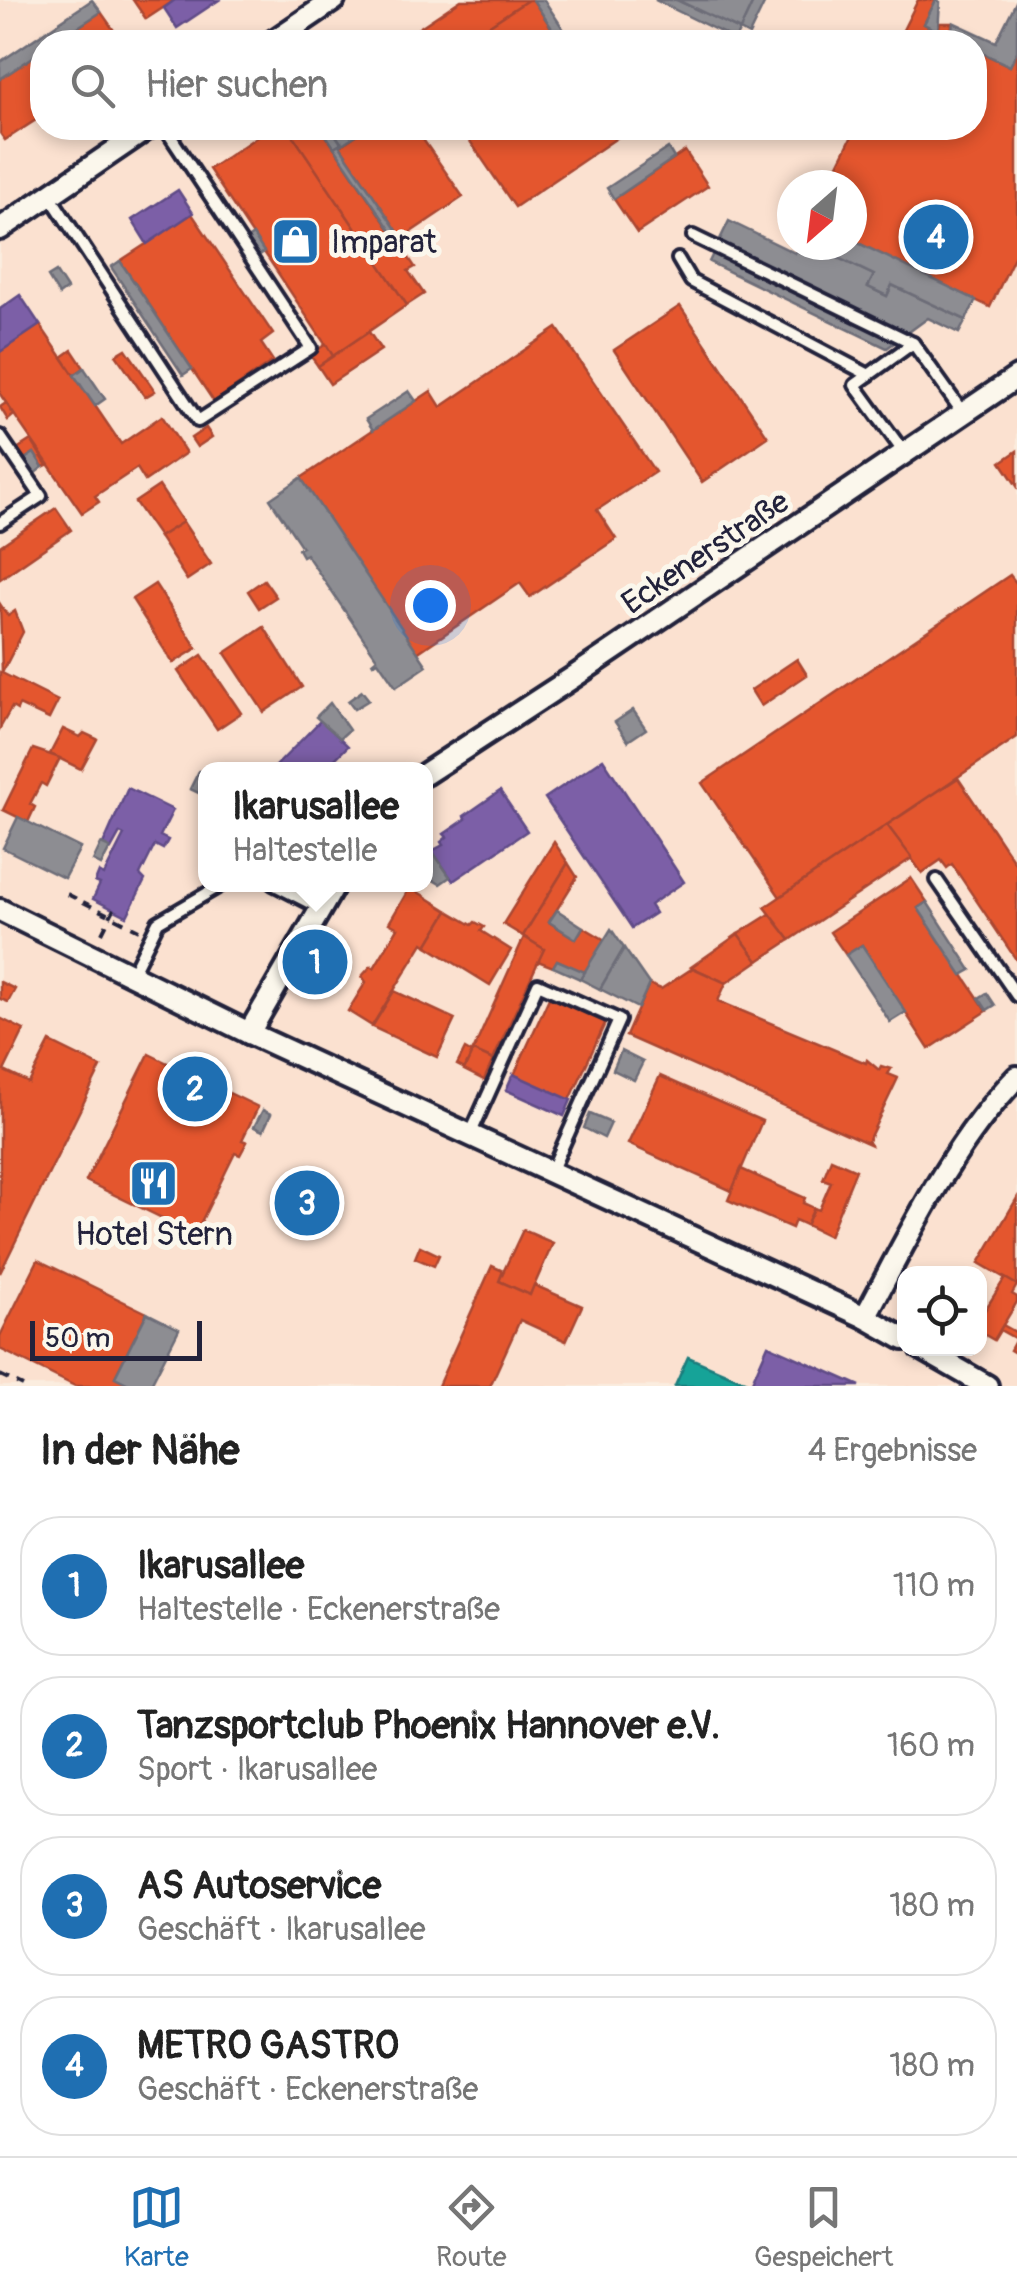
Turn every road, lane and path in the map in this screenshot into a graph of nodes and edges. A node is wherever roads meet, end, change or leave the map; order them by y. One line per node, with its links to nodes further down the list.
1 (334, 0): 2 (street)
2 (290, 30)
3 (130, 140): 5 (street)
4 (173, 140): 5 (lane)
5 (49, 195): 6 (street)
6 (0, 229)
7 (694, 236): 9 (lane)
8 (678, 259): 10 (lane)
9 (913, 343): 10 (lane); 12 (lane)
10 (869, 375): 14 (lane)
11 (1017, 377): 12 (street, Eckenerstraße)
12 (964, 414): 14 (street, Eckenerstraße)
13 (0, 436): 15 (lane)
14 (905, 454): 16 (street, Eckenerstraße)
15 (0, 524)
16 (433, 769)
17 (937, 880): 29 (lane)
18 (210, 892): 27 (lane)
19 (289, 892): 22 (lane)
20 (330, 892): 22 (street)
21 (67, 894): 25 (path)
22 (320, 908): 30 (street)
23 (114, 909): 25 (path)
24 (0, 910): 28 (street)
25 (110, 916): 26 (path); 27 (path)
26 (102, 933)
27 (151, 936): 28 (lane)
28 (132, 975): 30 (street)
29 (1017, 996)
30 (249, 1033): 32 (street)
31 (1017, 1077): 34 (street)
32 (470, 1135): 33 (street); 33 (lane)
33 (552, 1172): 34 (street)
34 (865, 1317): 35 (street)
35 (897, 1335)
36 (935, 1356): 39 (street)
37 (0, 1375): 38 (path)
38 (22, 1386)
39 (987, 1386)

